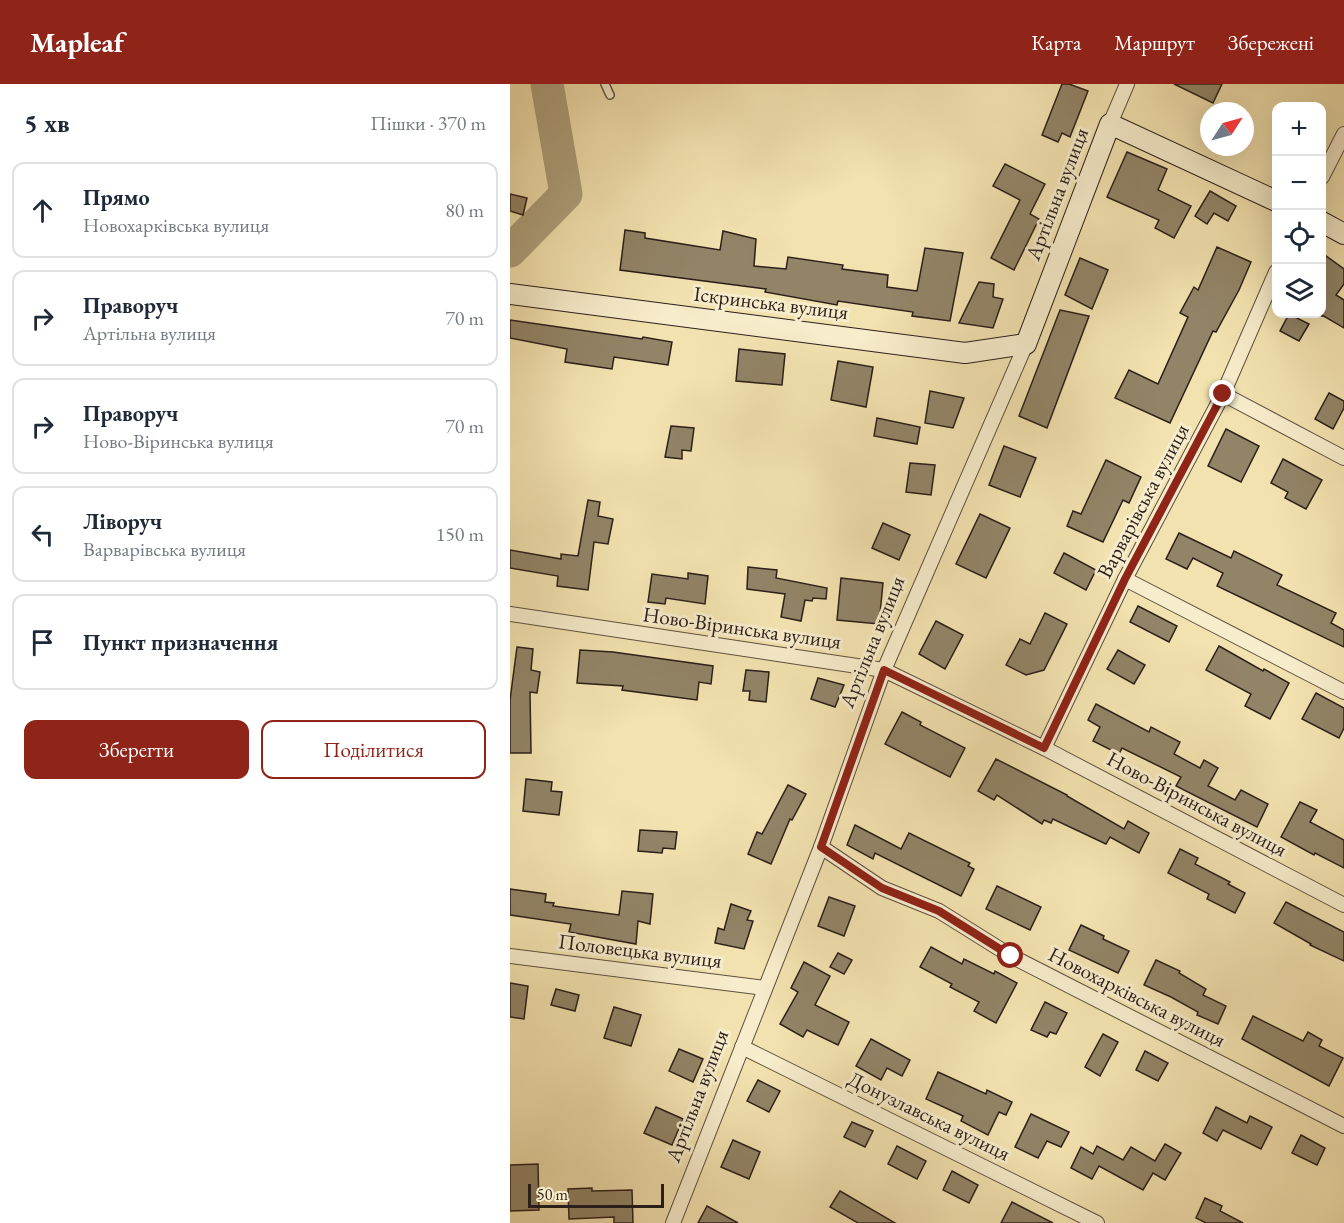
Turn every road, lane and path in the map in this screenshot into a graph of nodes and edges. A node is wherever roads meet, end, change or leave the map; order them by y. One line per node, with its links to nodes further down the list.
1 (605, 84): 3 (lane)
2 (1127, 84): 4 (street, Артільна вулиця)
3 (610, 95)
4 (1110, 123): 7 (street); 12 (street, Артільна вулиця)
5 (1344, 134): 6 (street)
6 (1326, 169)
7 (1272, 199)
8 (1326, 224): 9 (street)
9 (1344, 234)
10 (1272, 282): 13 (street, Варварівська вулиця)
11 (510, 294): 12 (street, Іскринська вулиця)
12 (1026, 344): 17 (street, Артільна вулиця)
13 (1223, 394): 14 (street); 15 (street, Варварівська вулиця)
14 (1344, 458)
15 (1125, 579): 18 (street); 19 (street, Варварівська вулиця)
16 (510, 614): 17 (street, Ново-Віринська вулиця)
17 (884, 670): 19 (street, Ново-Віринська вулиця); 20 (street, Артільна вулиця)
18 (1344, 692)
19 (1044, 748): 21 (street, Ново-Віринська вулиця)
20 (821, 847): 23 (street, Артільна вулиця); 25 (street, Новохарківська вулиця)
21 (1344, 905)
22 (510, 956): 23 (street, Половецька вулиця)
23 (765, 988): 24 (street, Артільна вулиця)
24 (742, 1047): 26 (street, Артільна вулиця); 27 (street, Донузлавська вулиця)
25 (1344, 1126)
26 (673, 1223)
27 (1097, 1223)

